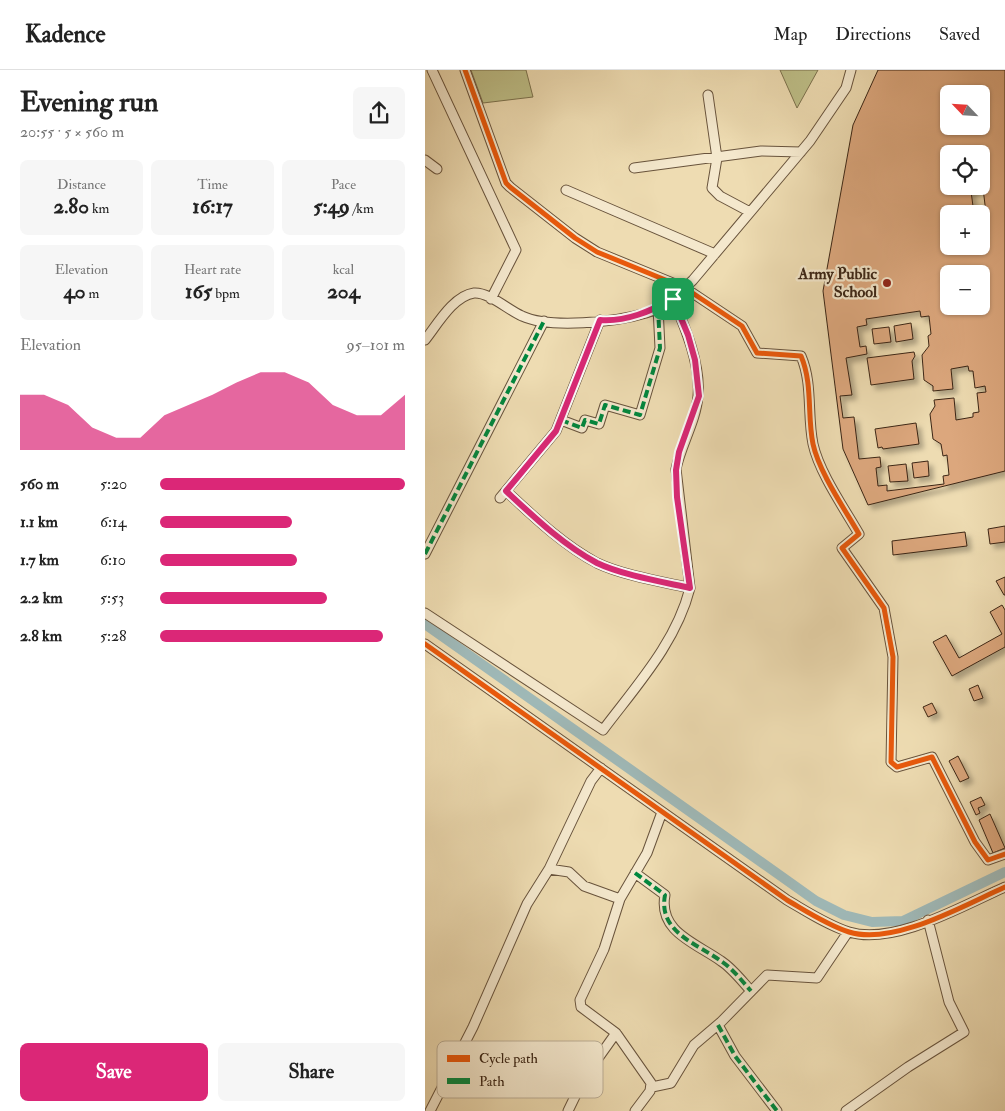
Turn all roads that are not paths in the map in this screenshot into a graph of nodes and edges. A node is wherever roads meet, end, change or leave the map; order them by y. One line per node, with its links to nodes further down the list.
1 (432, 70): 14 (street)
2 (465, 70): 13 (street)
3 (851, 70): 5 (street)
4 (709, 96): 6 (street)
5 (801, 152): 6 (street); 11 (street)
6 (717, 158): 8 (street); 11 (street)
7 (425, 160): 9 (street)
8 (634, 168)
9 (437, 169)
10 (565, 190): 12 (street)
11 (750, 212): 12 (street)
12 (715, 254): 13 (street)
13 (685, 288): 15 (street); 27 (street)
14 (491, 299): 18 (street); 19 (street)
15 (673, 299): 16 (street); 22 (street)
16 (658, 307): 17 (street); 20 (street)
17 (600, 320): 18 (street); 20 (street)
18 (544, 321): 21 (street)
19 (425, 340)
20 (561, 420): 22 (street)
21 (425, 554)
22 (690, 588): 23 (street)
23 (425, 612)
24 (425, 644): 25 (street)
25 (601, 768): 26 (street); 28 (street)
26 (662, 812): 29 (street); 33 (street)
27 (1005, 854)
28 (549, 869): 31 (street); 37 (street)
29 (635, 873): 31 (street); 34 (street)
30 (1005, 886): 32 (street)
31 (620, 899): 36 (street)
32 (928, 920): 33 (street); 46 (street)
33 (848, 932): 34 (street)
34 (751, 991): 35 (street)
35 (718, 1025): 39 (street); 45 (street)
36 (616, 1033): 38 (street); 39 (street)
37 (466, 1041)
38 (603, 1051)
39 (652, 1087): 44 (street)
40 (437, 1097): 42 (street)
41 (574, 1098): 43 (street)
42 (430, 1111)
43 (568, 1111)
44 (635, 1111)
45 (777, 1111)
46 (846, 1111)

